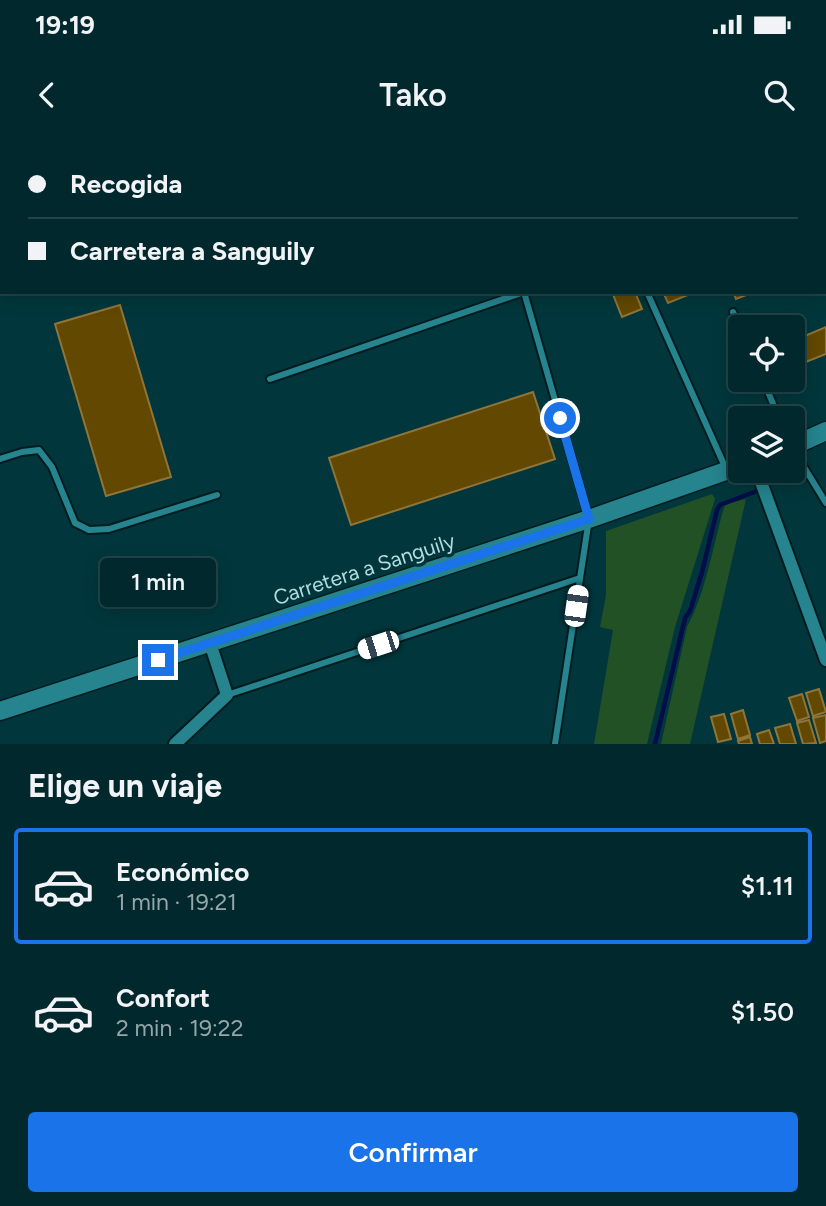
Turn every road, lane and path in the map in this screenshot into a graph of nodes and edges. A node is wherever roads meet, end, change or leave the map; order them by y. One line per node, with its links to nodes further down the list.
1 (518, 294): 6 (lane)
2 (525, 294): 16 (lane)
3 (648, 294): 10 (lane)
4 (733, 312): 5 (lane)
5 (734, 315)
6 (270, 379)
7 (826, 431): 8 (street)
8 (805, 441)
9 (0, 459): 14 (lane)
10 (728, 459)
11 (805, 467): 15 (lane)
12 (728, 471): 16 (street, Carretera a Sanguily)
13 (761, 483): 19 (street)
14 (217, 495)
15 (826, 503)
16 (589, 519): 17 (lane); 18 (street, Carretera a Sanguily)
17 (580, 578): 20 (lane); 23 (lane)
18 (210, 643): 20 (street); 21 (street, Carretera a Sanguily)
19 (826, 660)
20 (227, 695): 22 (street)
21 (0, 711)
22 (176, 744)
23 (555, 744)

